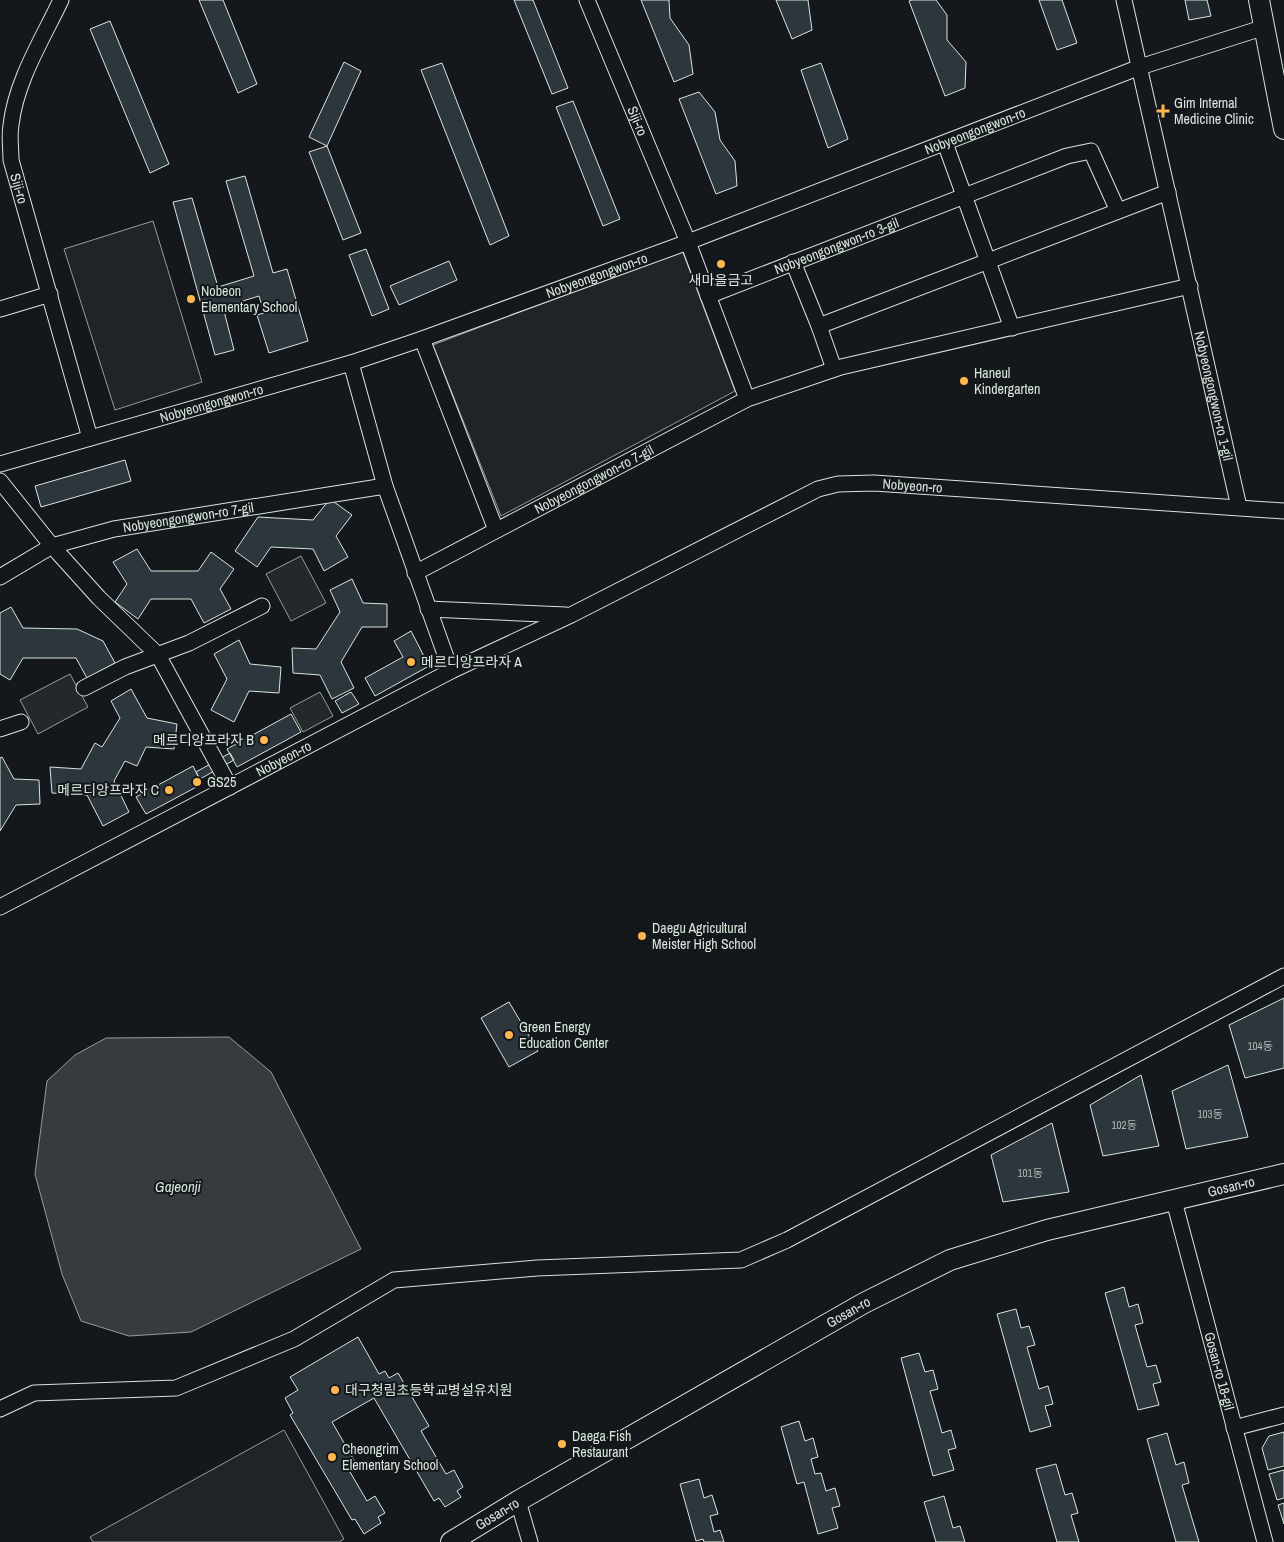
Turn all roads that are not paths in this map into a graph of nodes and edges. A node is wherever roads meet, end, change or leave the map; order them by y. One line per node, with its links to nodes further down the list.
1 (61, 0): 7 (street, Siji-ro)
2 (587, 0): 13 (street, Siji-ro)
3 (1124, 0): 6 (street, Nobyeongongwon-ro 1-gil)
4 (1259, 0): 5 (main road)
5 (1265, 27): 6 (street, Nobyeongongwon-ro); 8 (main road)
6 (1140, 67): 9 (street, Nobyeongongwon-ro); 10 (street, Nobyeongongwon-ro 1-gil)
7 (5, 126): 17 (street, Siji-ro)
8 (1284, 129)
9 (945, 142): 11 (street); 13 (street, Nobyeongongwon-ro)
10 (1168, 192): 12 (street); 16 (street, Nobyeongongwon-ro 1-gil)
11 (963, 196): 12 (street, Nobyeongongwon-ro 3-gil); 14 (street); 15 (street, Nobyeongongwon-ro 3-gil)
12 (1118, 211): 14 (street)
13 (688, 242): 18 (street); 22 (street, Nobyeongongwon-ro)
14 (988, 261): 20 (street); 21 (street)
15 (793, 262): 18 (street, Nobyeongongwon-ro 3-gil); 20 (street)
16 (1190, 286): 21 (street); 30 (street, Nobyeongongwon-ro 1-gil)
17 (50, 294): 19 (street); 26 (street, Siji-ro)
18 (708, 296): 25 (street)
19 (0, 309)
20 (819, 326): 24 (street)
21 (1012, 328): 24 (street)
22 (422, 340): 23 (street, Nobyeongongwon-ro); 32 (street)
23 (351, 363): 26 (street, Nobyeongongwon-ro); 29 (street)
24 (834, 369): 25 (street)
25 (747, 399): 32 (street, Nobyeongongwon-ro 7-gil)
26 (90, 438): 27 (street, Nobyeongongwon-ro)
27 (0, 464)
28 (0, 481): 33 (street)
29 (385, 486): 33 (street, Nobyeongongwon-ro 7-gil); 34 (street)
30 (1239, 507): 31 (street, Nobyeon-ro); 38 (street, Nobyeon-ro)
31 (1284, 510)
32 (496, 530): 34 (street, Nobyeongongwon-ro 7-gil)
33 (52, 546): 35 (street, Nobyeongongwon-ro 7-gil); 39 (street)
34 (415, 573): 37 (street)
35 (0, 577)
36 (262, 606): 39 (street)
37 (428, 609): 38 (street); 40 (street)
38 (571, 616): 40 (street, Nobyeon-ro)
39 (158, 654): 41 (street); 44 (street)
40 (451, 671): 44 (street, Nobyeon-ro)
41 (84, 688)
42 (21, 722): 43 (street)
43 (0, 729)
44 (230, 787): 45 (street, Nobyeon-ro)
45 (0, 907)
46 (1284, 976): 49 (street)
47 (1284, 1174): 48 (main road, Gosan-ro)
48 (1174, 1200): 51 (street, Gosan-ro 18-gil); 52 (main road, Gosan-ro)
49 (0, 1409)
50 (1284, 1416): 51 (street)
51 (1234, 1428): 55 (street, Gosan-ro 18-gil)
52 (518, 1500): 53 (main road, Gosan-ro); 54 (street)
53 (450, 1542)
54 (530, 1542)
55 (1265, 1542)

